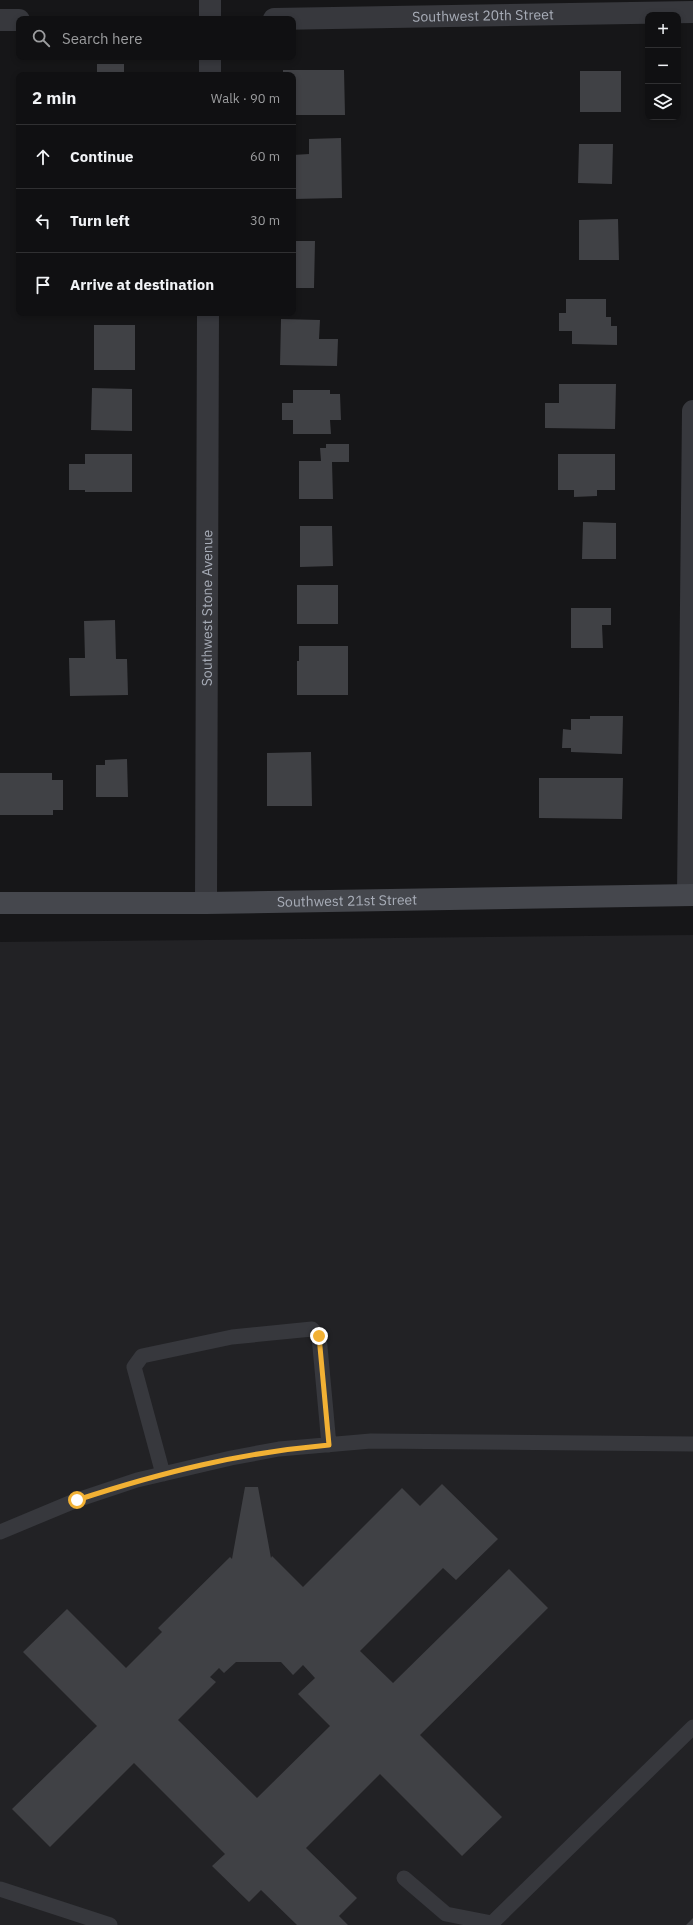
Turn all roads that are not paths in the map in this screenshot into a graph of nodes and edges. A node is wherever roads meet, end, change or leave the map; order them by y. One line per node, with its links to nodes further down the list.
1 (210, 0): 3 (street)
2 (693, 12): 4 (street, Southwest 20th Street)
3 (210, 16)
4 (296, 19)
5 (0, 20): 6 (street)
6 (16, 20)
7 (210, 60): 8 (street)
8 (210, 72)
9 (208, 316): 13 (street, Southwest Stone Avenue)
10 (693, 411): 11 (street)
11 (691, 895): 13 (main road, Southwest 21st Street)
12 (0, 902): 13 (main road, Southwest 21st Street)
13 (206, 903)
14 (693, 1444): 15 (lane)
15 (329, 1445): 16 (lane); 16 (lane)
16 (163, 1474): 17 (lane)
17 (0, 1532)
18 (693, 1727): 19 (lane)
19 (404, 1878)
20 (0, 1889): 21 (lane)
21 (110, 1925)

